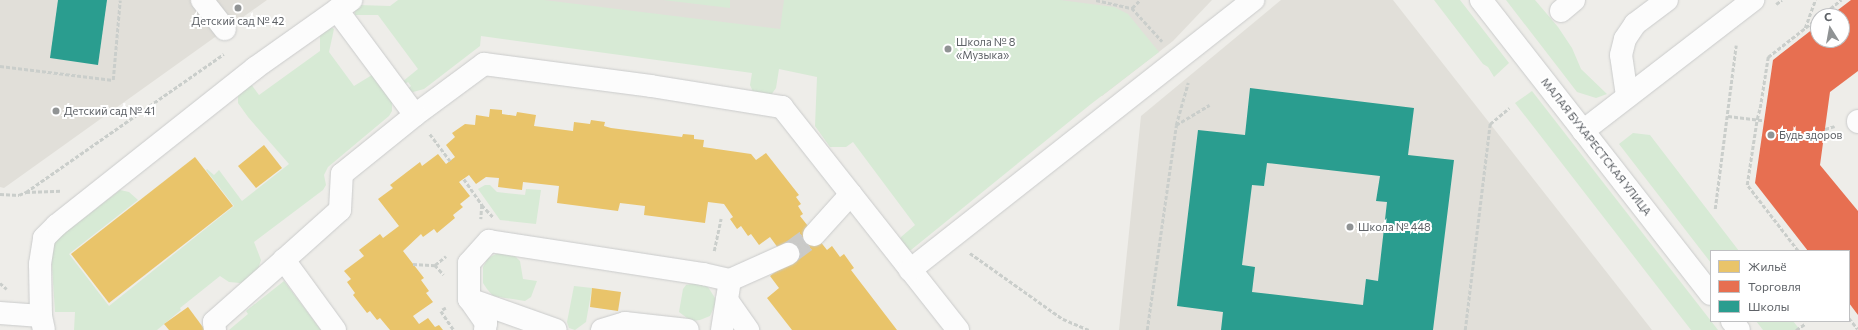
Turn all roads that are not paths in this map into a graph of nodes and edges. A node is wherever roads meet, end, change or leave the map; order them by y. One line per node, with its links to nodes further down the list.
1 (202, 0): 7 (street)
2 (1253, 0): 15 (street)
3 (1481, 0): 10 (street, МАЛАЯ БУХАРЕСТСКАЯ УЛИЦА)
4 (1667, 0): 8 (street)
5 (1754, 0): 8 (street)
6 (344, 5): 9 (street); 21 (street)
7 (225, 29)
8 (1627, 96): 10 (street)
9 (415, 115): 11 (street); 14 (street)
10 (1583, 132): 17 (street, МАЛАЯ БУХАРЕСТСКАЯ УЛИЦА)
11 (850, 194): 12 (street); 15 (street)
12 (814, 235)
13 (788, 254): 16 (street)
14 (284, 260): 22 (street); 23 (street)
15 (910, 270): 30 (street)
16 (729, 290): 18 (street); 28 (street); 29 (street)
17 (1710, 293)
18 (469, 299): 24 (street); 25 (street)
19 (0, 313): 21 (street)
20 (1733, 322): 31 (street)
21 (42, 323)
22 (215, 330)
23 (335, 330)
24 (486, 330)
25 (556, 330)
26 (602, 330): 27 (street)
27 (688, 330)
28 (722, 330)
29 (748, 330)
30 (958, 330)
31 (1739, 330)

